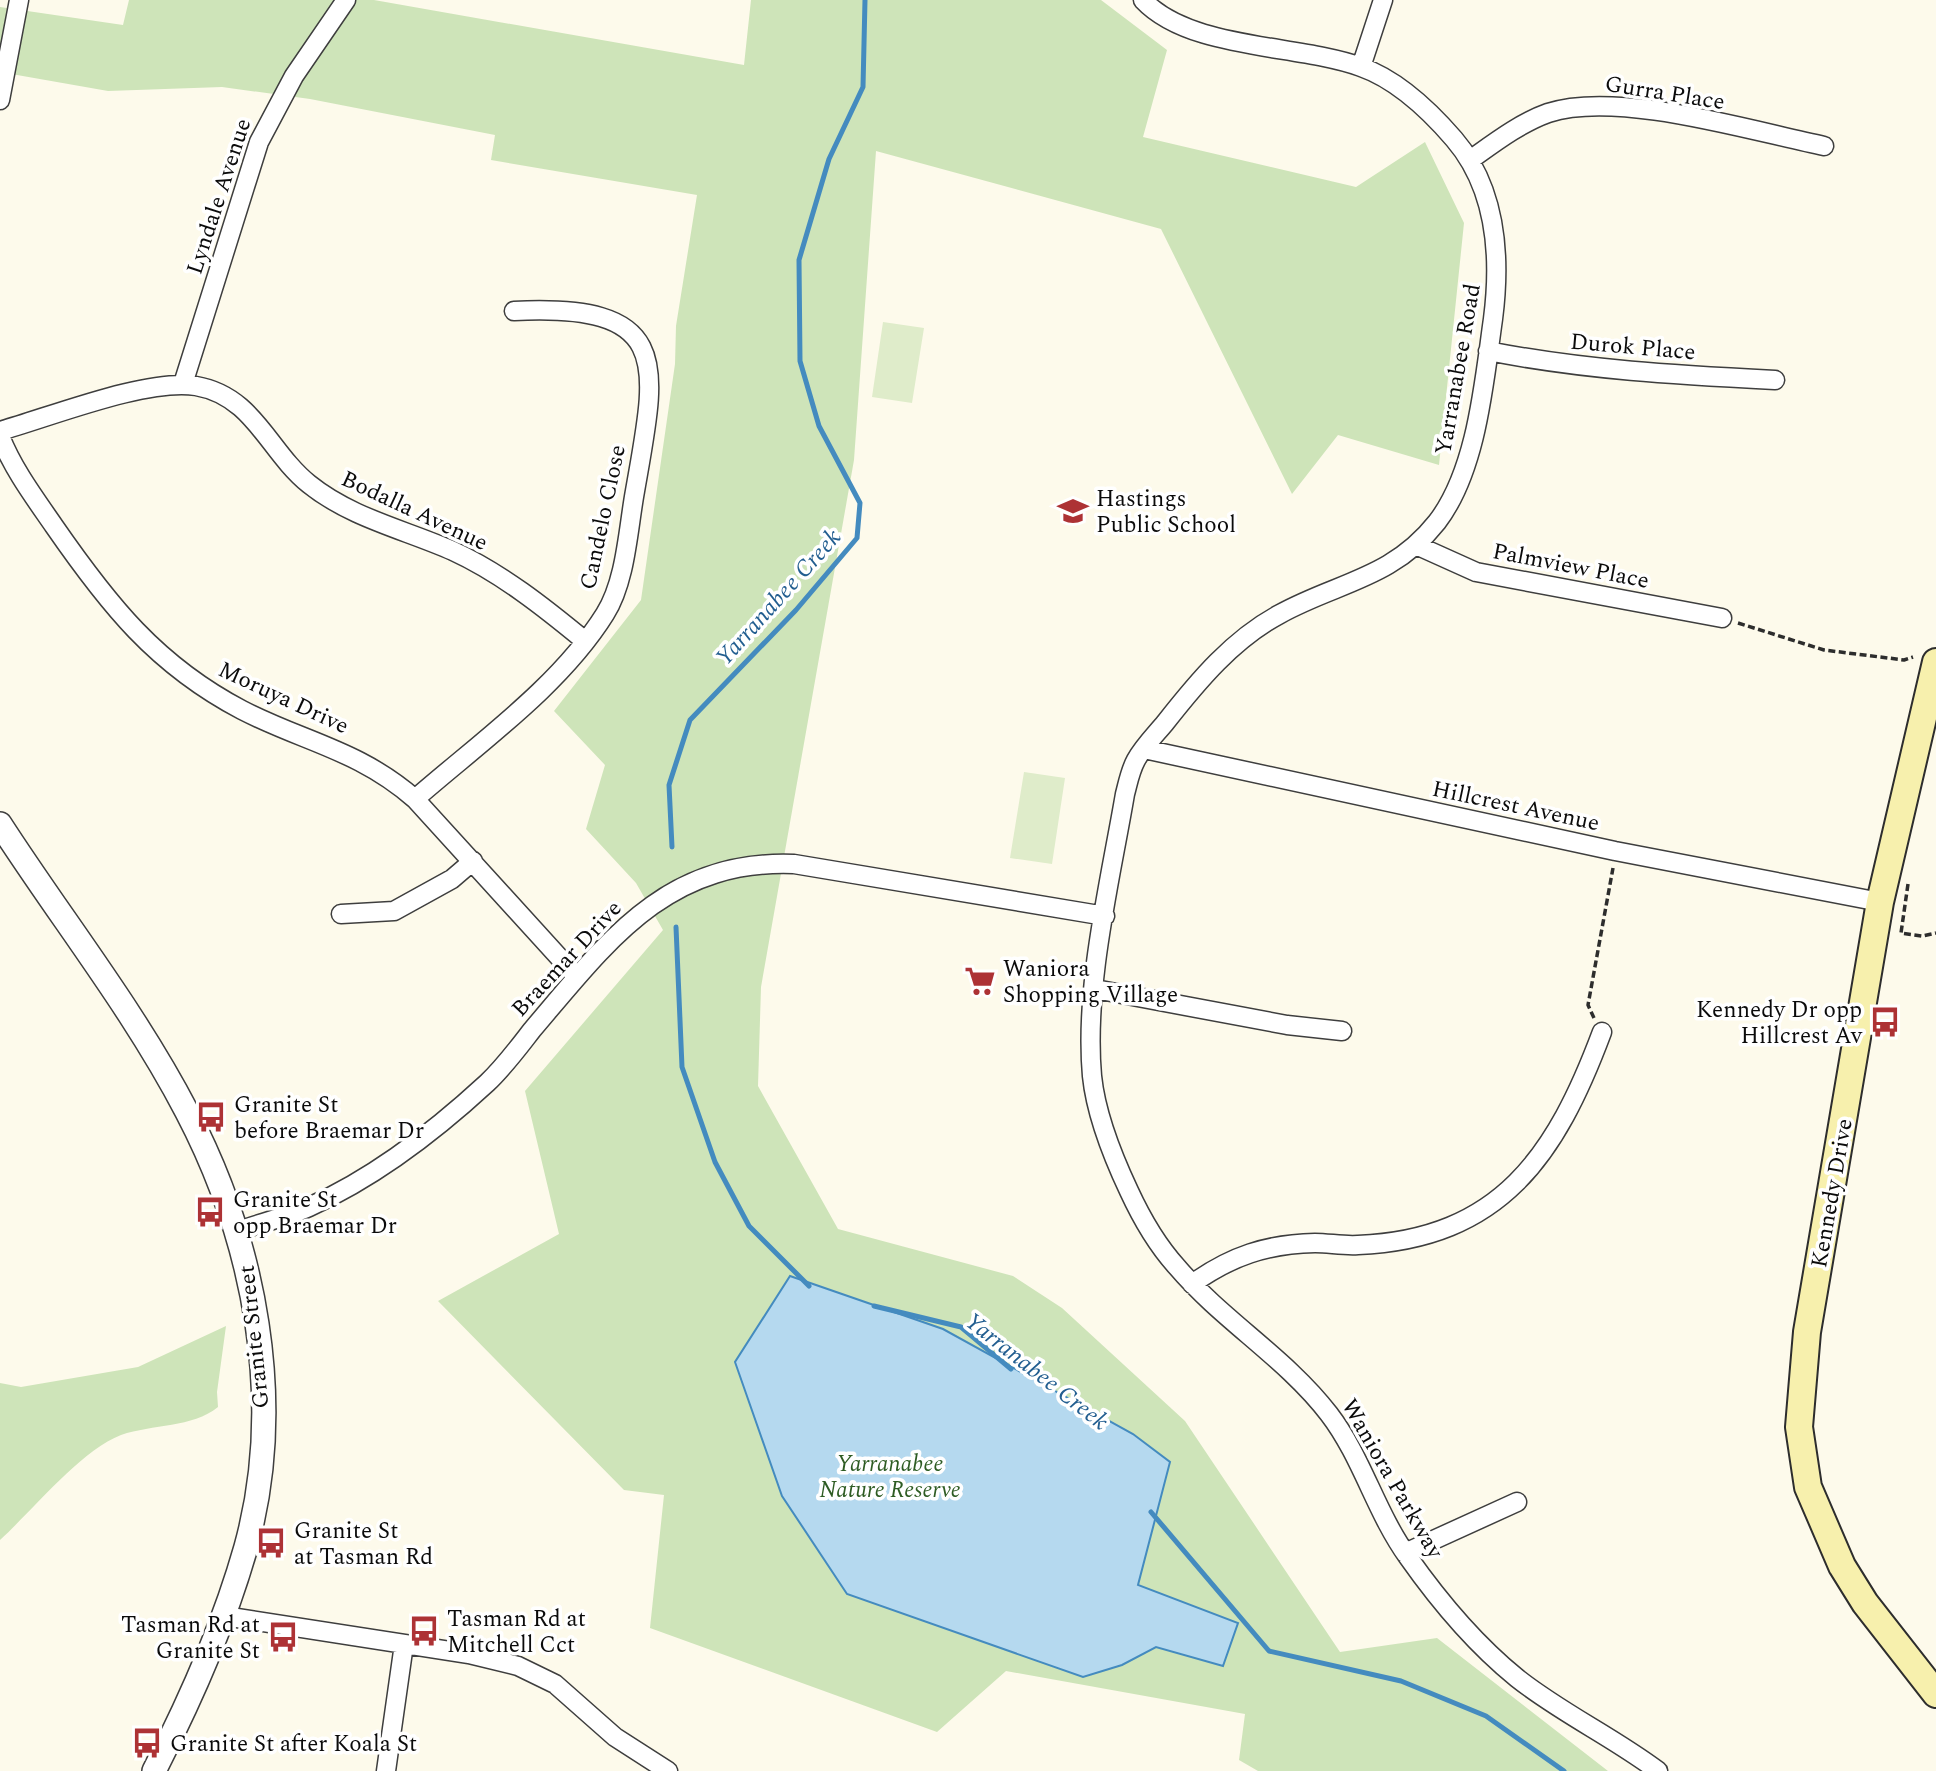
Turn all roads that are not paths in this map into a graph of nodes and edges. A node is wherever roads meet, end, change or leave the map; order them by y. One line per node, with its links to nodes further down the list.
1 (19, 0): 6 (street)
2 (346, 0): 12 (street, Lyndale Avenue)
3 (1143, 0): 5 (street, Yarranabee Road)
4 (1383, 0): 5 (street)
5 (1361, 67): 8 (street, Yarranabee Road)
6 (0, 100)
7 (1824, 146): 8 (street, Gurra Place)
8 (1470, 160): 10 (street, Yarranabee Road)
9 (514, 312): 16 (street, Candelo Close)
10 (1488, 351): 11 (street, Durok Place); 14 (street, Yarranabee Road)
11 (1775, 380)
12 (183, 384): 13 (street, Bodalla Avenue); 16 (street, Bodalla Avenue)
13 (0, 434): 19 (street, Moruya Drive)
14 (1416, 545): 15 (street, Palmview Place); 18 (street, Yarranabee Road)
15 (1723, 618)
16 (585, 641): 19 (street, Candelo Close)
17 (1924, 660): 22 (main road, Kennedy Drive)
18 (1144, 749): 22 (street, Hillcrest Avenue); 24 (street, Yarranabee Road)
19 (415, 799): 21 (street, Moruya Drive)
20 (3, 836): 30 (street, Granite Street)
21 (473, 861): 23 (street); 25 (street, Moruya Drive)
22 (1881, 902): 36 (main road, Kennedy Drive)
23 (341, 915)
24 (1105, 916): 25 (street, Braemar Drive); 26 (street, Yarranabee Road)
25 (577, 977): 30 (street, Braemar Drive)
26 (1095, 989): 27 (street); 29 (street, Yarranabee Road)
27 (1342, 1031)
28 (1602, 1031): 31 (street)
29 (1139, 1213): 31 (street, Waniora Parkway)
30 (238, 1231): 34 (street, Granite Street)
31 (1192, 1284): 33 (street, Waniora Parkway)
32 (1517, 1502): 33 (street)
33 (1405, 1553): 40 (street, Waniora Parkway)
34 (224, 1616): 35 (street); 37 (street, Granite Street)
35 (404, 1644): 38 (street); 39 (street)
36 (1936, 1694)
37 (154, 1771)
38 (386, 1771)
39 (668, 1771)
40 (1658, 1771)

